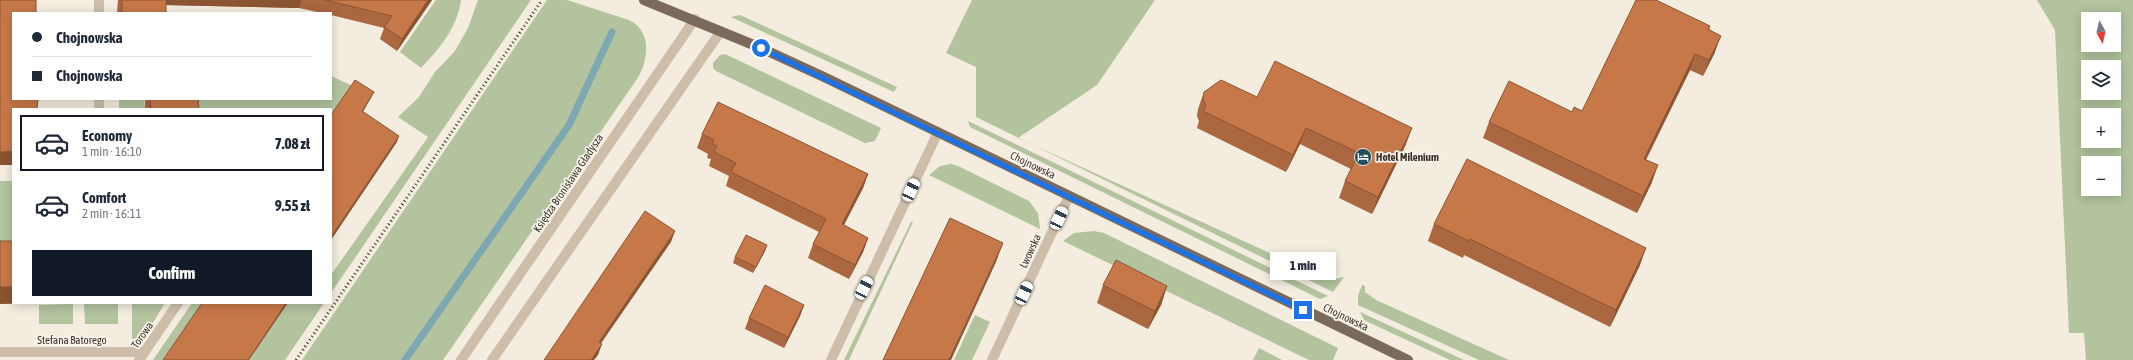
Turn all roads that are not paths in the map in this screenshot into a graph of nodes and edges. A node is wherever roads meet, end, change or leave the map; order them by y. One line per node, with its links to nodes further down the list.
1 (99, 0): 3 (street)
2 (644, 0): 4 (main road, Chojnowska)
3 (99, 12)
4 (695, 19): 5 (main road, Chojnowska); 11 (street, Księdza Bronisława Gładysza)
5 (721, 31): 6 (main road, Chojnowska); 12 (street)
6 (938, 132): 7 (main road, Chojnowska); 13 (street)
7 (1069, 196): 14 (street, Lwowska); 15 (main road, Chojnowska)
8 (177, 304): 10 (street, Torowa)
9 (0, 352): 10 (street, Stefana Batorego)
10 (142, 356)
11 (461, 360)
12 (492, 360)
13 (830, 360)
14 (992, 360)
15 (1408, 360)

